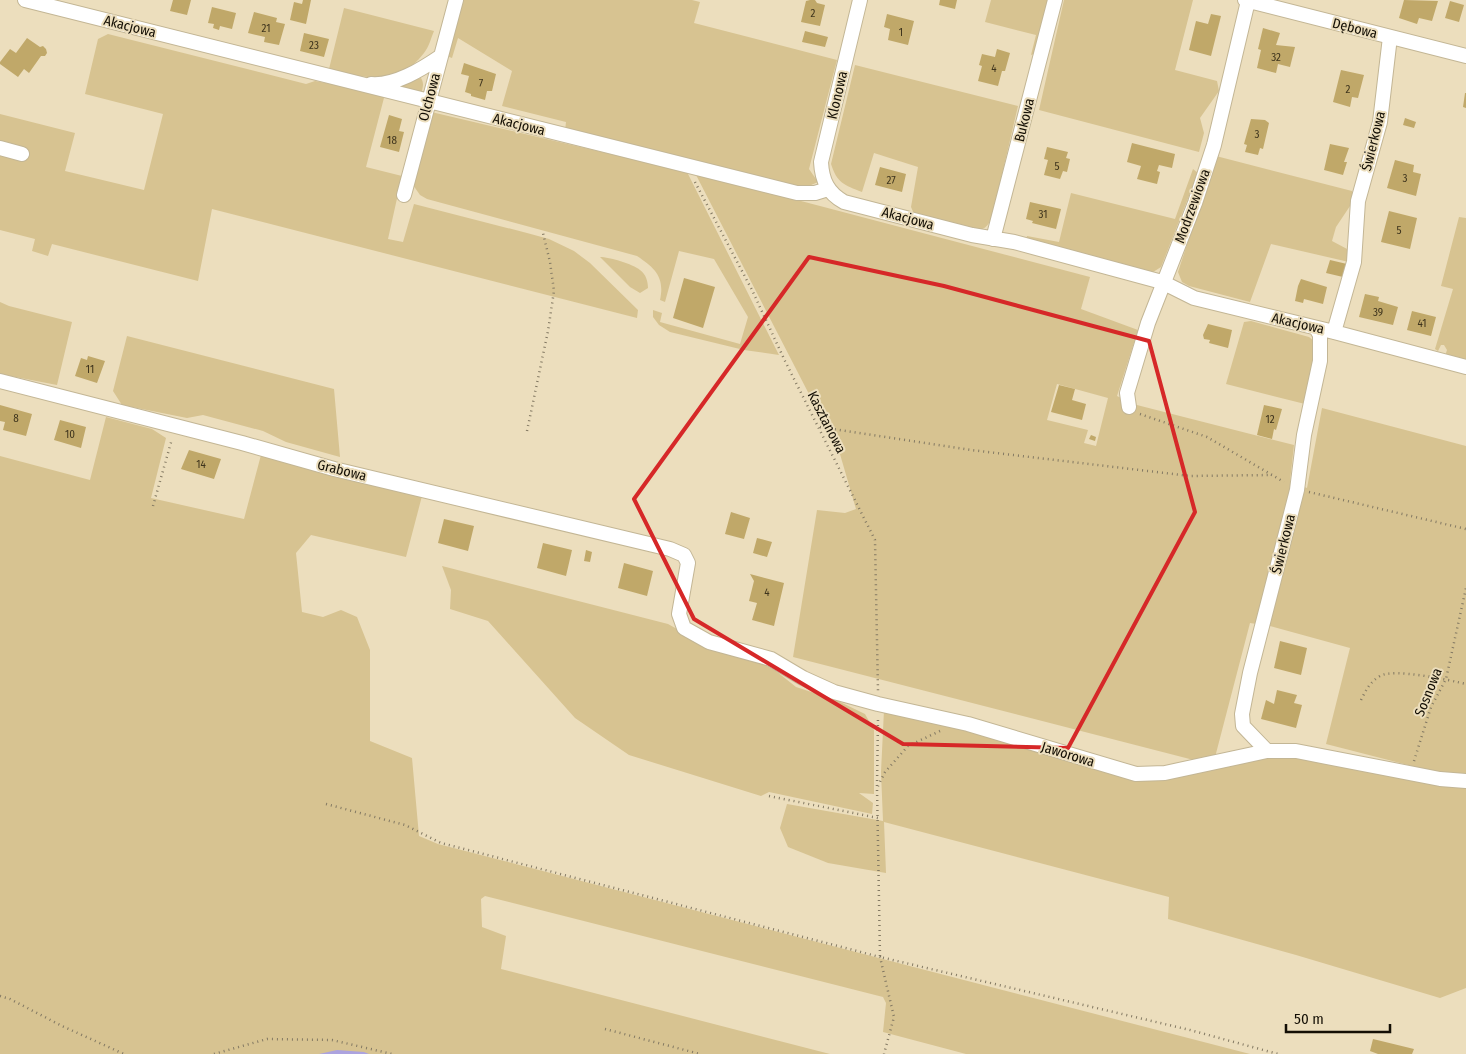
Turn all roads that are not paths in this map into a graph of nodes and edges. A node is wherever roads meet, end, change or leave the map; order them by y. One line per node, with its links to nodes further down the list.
1 (25, 0): 9 (street, Akacjowa)
2 (456, 0): 7 (street, Olchowa)
3 (860, 0): 13 (street, Klonowa)
4 (1054, 0): 15 (street, Bukowa)
5 (1247, 0): 6 (street, Dębowa); 16 (street, Modrzewiowa)
6 (1390, 37): 8 (street, Dębowa); 18 (street, Świerkowa)
7 (441, 56): 9 (street, Akacjowa); 10 (street, Olchowa)
8 (1466, 56)
9 (351, 82): 10 (street, Akacjowa)
10 (428, 101): 13 (street, Akacjowa); 14 (street, Olchowa)
11 (0, 148): 12 (street)
12 (22, 154)
13 (828, 189): 15 (street, Akacjowa)
14 (404, 195)
15 (993, 239): 16 (street, Akacjowa)
16 (1162, 282): 17 (street, Akacjowa); 21 (street, Modrzewiowa)
17 (1316, 328): 18 (street, Akacjowa); 23 (street, Świerkowa)
18 (1334, 332): 19 (street, Akacjowa)
19 (1466, 367)
20 (0, 381): 22 (street, Grabowa)
21 (1129, 407)
22 (684, 628): 23 (street, Jaworowa)
23 (1267, 751): 24 (street, Jaworowa)
24 (1466, 781)

